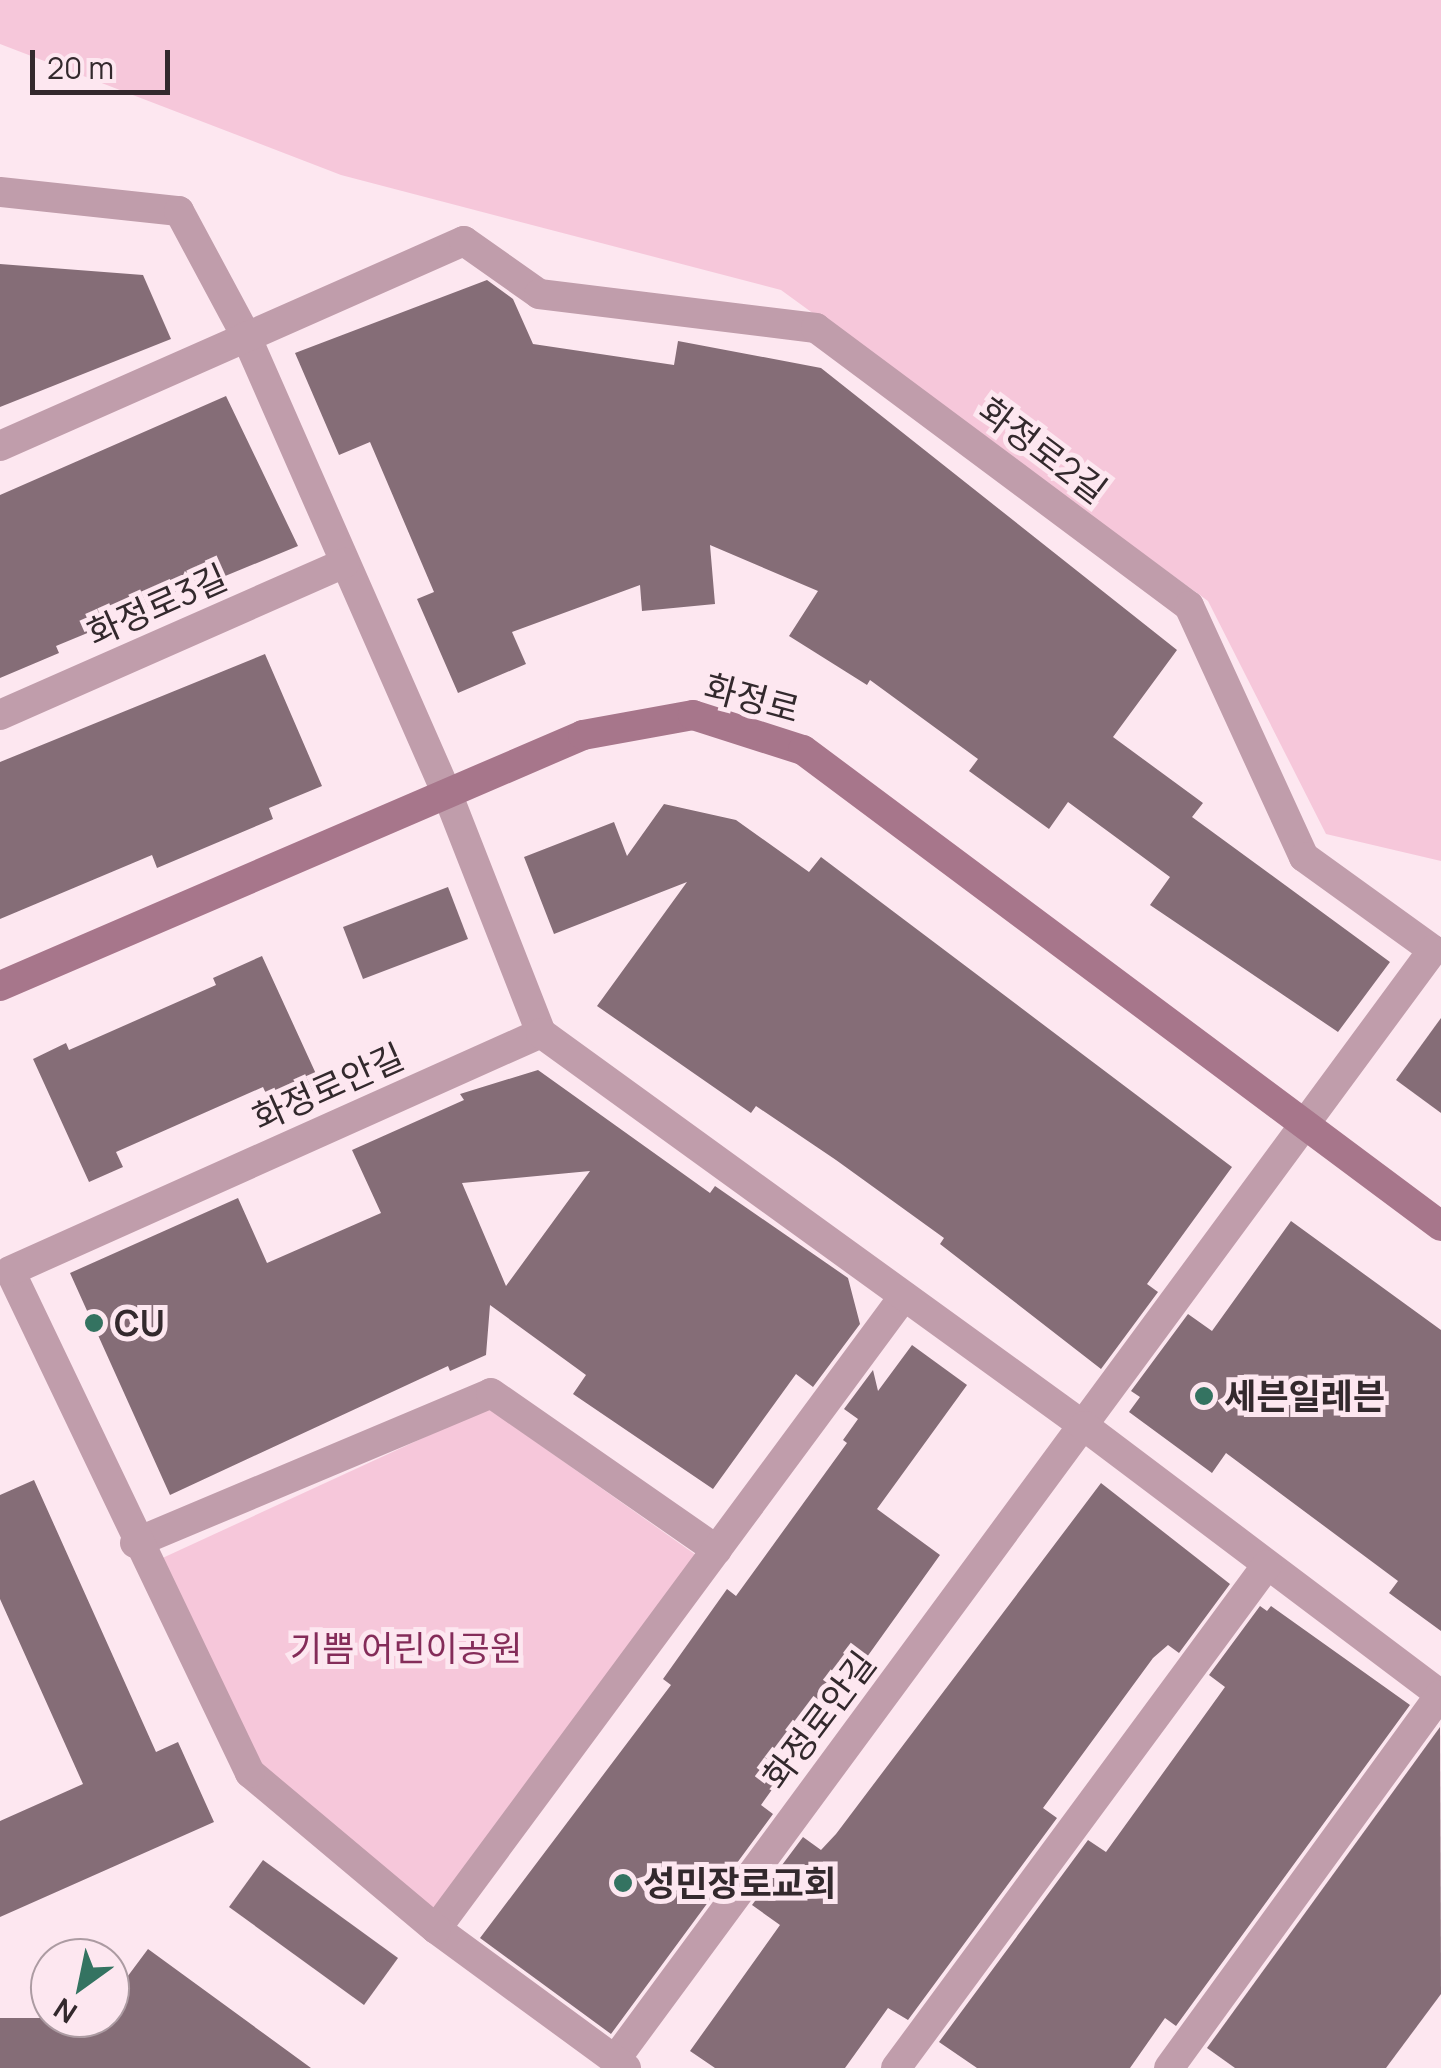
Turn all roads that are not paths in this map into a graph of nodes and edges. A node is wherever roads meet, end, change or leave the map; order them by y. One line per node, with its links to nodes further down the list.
1 (0, 192): 2 (street)
2 (246, 336): 3 (street); 4 (street); 9 (street, 화정로2길)
3 (0, 446)
4 (345, 564): 5 (street, 화정로3길); 6 (street)
5 (0, 715)
6 (448, 792): 7 (street, 화정로); 8 (street); 9 (street, 화정로)
7 (0, 986)
8 (542, 1032): 11 (street, 화정로안길); 12 (street)
9 (1308, 1127): 10 (street, 화정로); 13 (street, 화정로안길)
10 (1441, 1226)
11 (4, 1265): 14 (street, 화정로안길)
12 (904, 1296): 13 (street); 15 (street)
13 (1084, 1426): 16 (street); 19 (street, 화정로안길)
14 (135, 1544): 15 (street); 18 (street, 화정로안길)
15 (717, 1550): 18 (street)
16 (1266, 1566): 17 (street); 20 (street)
17 (1441, 1695): 21 (street)
18 (436, 1929): 19 (street, 화정로안길)
19 (620, 2064)
20 (896, 2068)
21 (1168, 2068)

